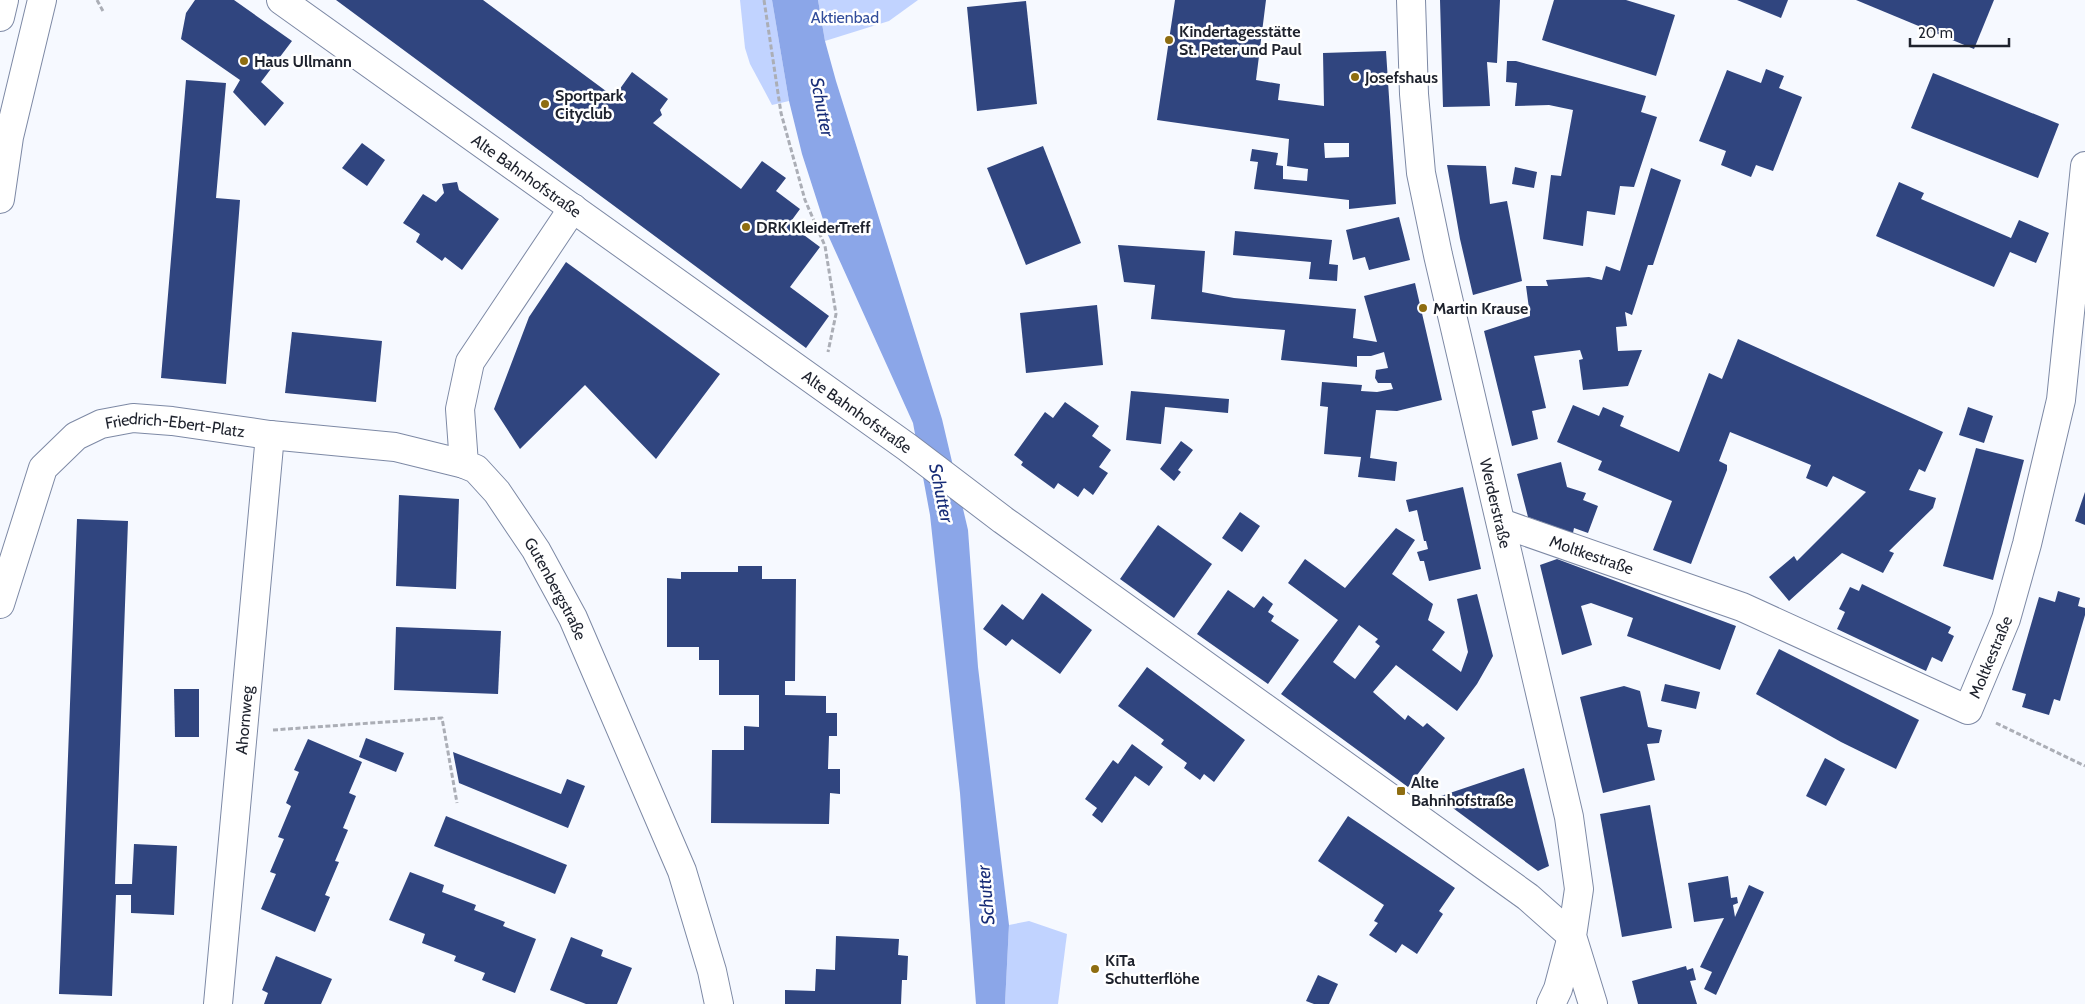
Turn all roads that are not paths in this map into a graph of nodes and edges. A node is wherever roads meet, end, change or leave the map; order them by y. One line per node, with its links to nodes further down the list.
1 (4, 0): 5 (street)
2 (42, 0): 7 (street)
3 (281, 0): 8 (street, Alte Bahnhofstraße)
4 (1411, 0): 11 (street, Werderstraße)
5 (0, 16)
6 (2085, 166): 11 (street, Moltkestraße)
7 (0, 198)
8 (573, 208): 10 (street); 13 (street, Alte Bahnhofstraße)
9 (270, 435): 10 (street, Friedrich-Ebert-Platz); 12 (street, Friedrich-Ebert-Platz); 14 (street, Ahornweg)
10 (464, 464): 15 (street, Gutenbergstraße)
11 (1501, 523): 13 (street, Werderstraße)
12 (0, 604)
13 (1572, 936): 16 (street); 17 (street, Werderstraße)
14 (218, 1004)
15 (719, 1004)
16 (1551, 1004)
17 (1593, 1004)

